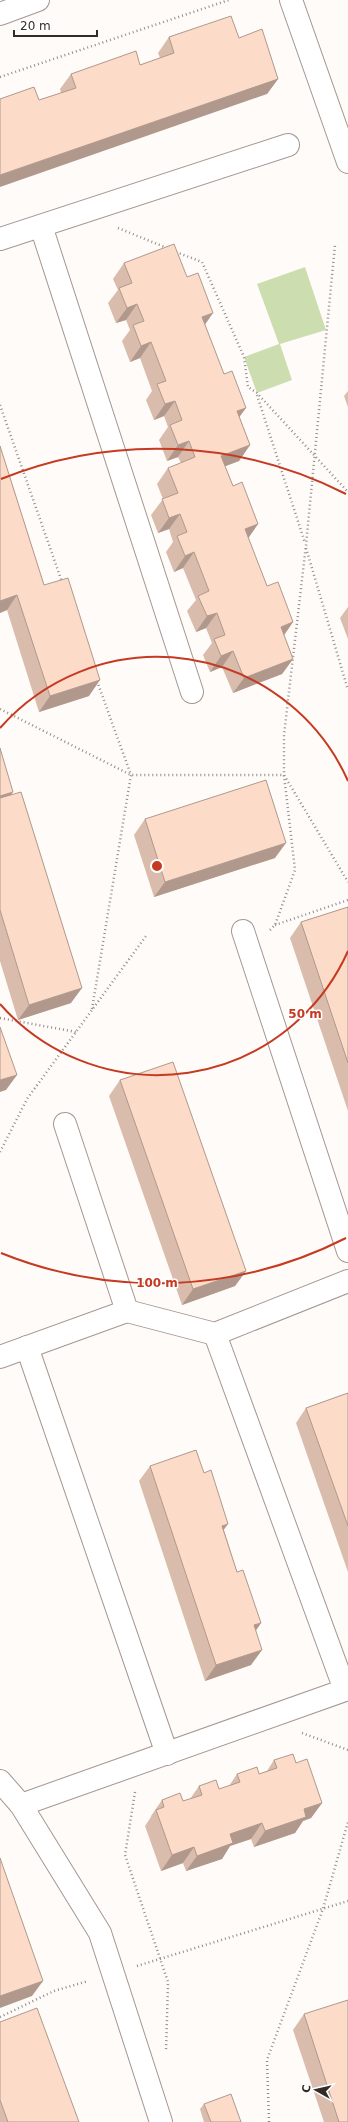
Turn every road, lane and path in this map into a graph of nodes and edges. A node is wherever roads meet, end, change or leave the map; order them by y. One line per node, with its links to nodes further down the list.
1 (38, 0): 4 (main road)
2 (229, 0): 5 (path)
3 (291, 0): 7 (main road)
4 (0, 14)
5 (0, 77)
6 (288, 144): 8 (main road)
7 (348, 162)
8 (41, 226): 10 (main road); 20 (main road)
9 (116, 227): 12 (path)
10 (0, 239)
11 (335, 245): 14 (path)
12 (257, 393): 14 (path); 16 (path)
13 (0, 405): 17 (path)
14 (314, 456): 15 (path); 16 (path)
15 (348, 492)
16 (306, 545): 19 (path); 23 (path)
17 (63, 583)
18 (97, 679): 22 (path)
19 (348, 690)
20 (192, 692)
21 (0, 709): 22 (path)
22 (131, 775): 23 (path); 29 (path)
23 (284, 775): 24 (path); 26 (path)
24 (348, 882)
25 (348, 900): 26 (path)
26 (275, 925): 28 (path)
27 (146, 936): 29 (path)
28 (246, 941): 34 (main road)
29 (92, 1010): 31 (path)
30 (0, 1018): 31 (path)
31 (76, 1032): 33 (path)
32 (65, 1124): 36 (main road)
33 (0, 1152)
34 (348, 1251)
35 (348, 1281): 37 (main road)
36 (127, 1311): 37 (main road); 38 (main road)
37 (215, 1334): 40 (main road)
38 (27, 1347): 39 (main road); 40 (main road)
39 (0, 1357)
40 (167, 1754): 41 (main road)
41 (139, 1763): 43 (main road); 47 (path)
42 (0, 1781): 43 (main road)
43 (21, 1805): 48 (main road)
44 (348, 1822): 46 (path)
45 (348, 1901): 46 (path)
46 (322, 1909): 47 (path); 52 (path)
47 (160, 1959): 48 (path); 50 (path)
48 (113, 1973): 49 (path); 50 (main road)
49 (0, 2017)
50 (146, 2077): 51 (main road)
51 (161, 2122)
52 (269, 2122)

